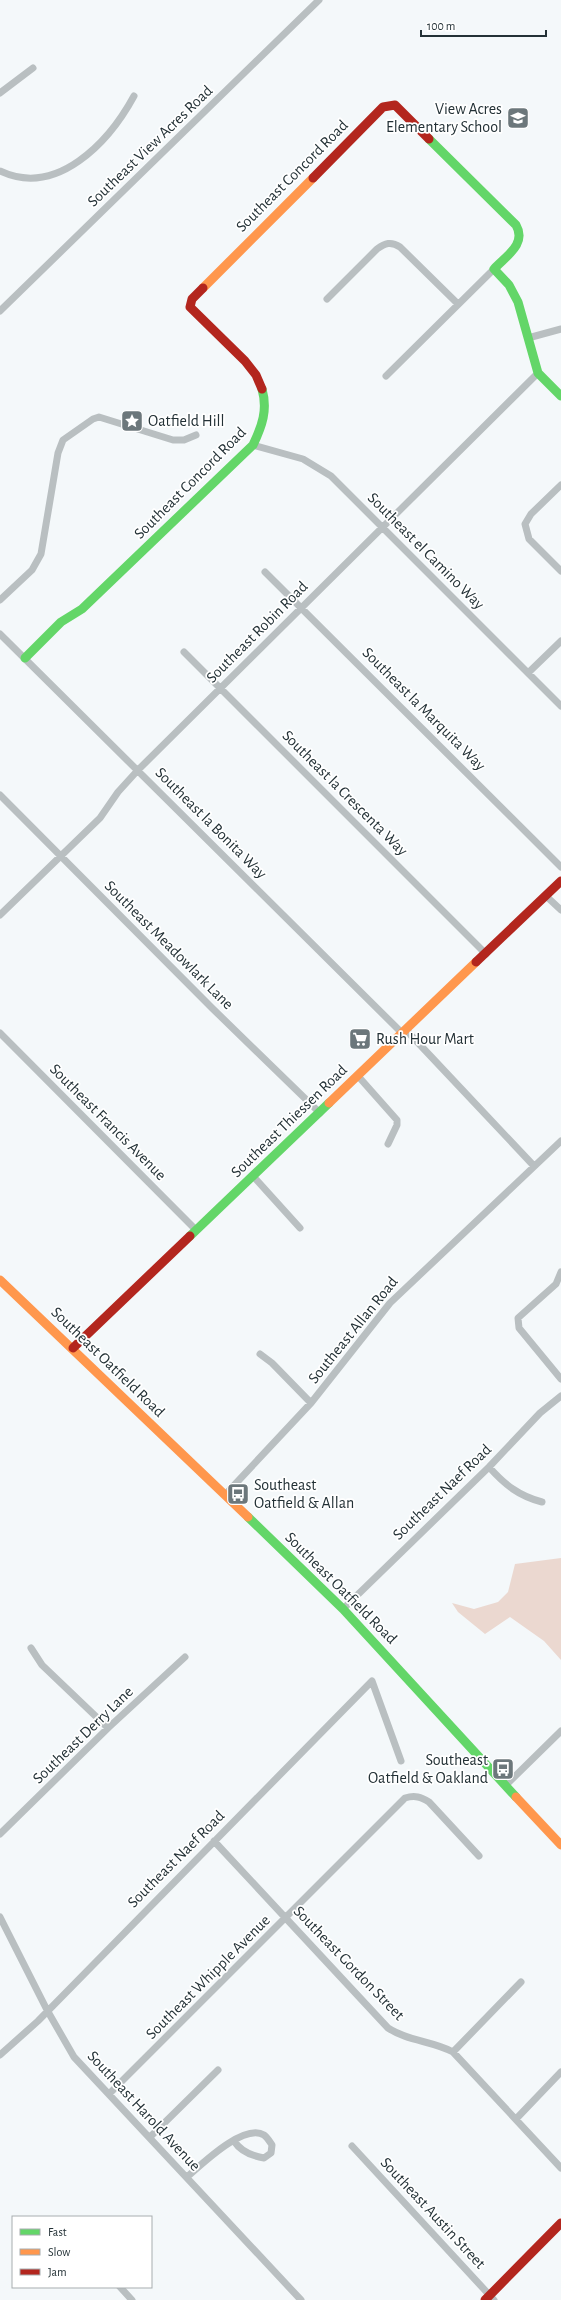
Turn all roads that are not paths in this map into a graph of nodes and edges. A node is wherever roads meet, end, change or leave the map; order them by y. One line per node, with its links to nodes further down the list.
1 (319, 0): 9 (street, Southeast View Acres Road)
2 (33, 68): 3 (street)
3 (0, 93)
4 (134, 96): 5 (street)
5 (0, 172)
6 (494, 269): 8 (street); 11 (main road); 16 (main road, Southeast Concord Road)
7 (327, 299): 8 (street)
8 (458, 304): 13 (street)
9 (0, 311)
10 (561, 329): 11 (street)
11 (528, 338): 12 (main road)
12 (538, 373): 14 (main road); 18 (street, Southeast Robin Road)
13 (386, 376)
14 (561, 396)
15 (196, 435): 21 (street)
16 (253, 445): 18 (street, Southeast el Camino Way); 26 (main road, Southeast Concord Road)
17 (561, 485): 19 (street)
18 (383, 528): 22 (street, Southeast Robin Road); 27 (street, Southeast el Camino Way)
19 (561, 571)
20 (266, 572): 22 (street, Southeast la Marquita Way)
21 (0, 600)
22 (301, 606): 28 (street, Southeast Robin Road); 33 (street, Southeast la Marquita Way)
23 (0, 634): 26 (street, Southeast la Bonita Way)
24 (561, 641): 27 (street)
25 (184, 652): 28 (street, Southeast la Crescenta Way)
26 (25, 658): 30 (street, Southeast la Bonita Way)
27 (528, 673): 29 (street, Southeast el Camino Way)
28 (220, 689): 30 (street, Southeast Robin Road); 38 (street, Southeast la Crescenta Way)
29 (561, 706)
30 (138, 770): 32 (street, Southeast Robin Road); 39 (street, Southeast la Bonita Way)
31 (0, 795): 32 (street, Southeast Meadowlark Lane)
32 (61, 856): 37 (street, Southeast Robin Road); 42 (street, Southeast Meadowlark Lane)
33 (561, 867)
34 (561, 882): 35 (main road, Southeast Thiessen Road)
35 (546, 896): 36 (street); 38 (main road, Southeast Thiessen Road)
36 (561, 910)
37 (0, 915)
38 (486, 954): 39 (main road, Southeast Thiessen Road)
39 (404, 1032): 41 (main road, Southeast Thiessen Road); 45 (street, Southeast la Bonita Way)
40 (0, 1033): 48 (street, Southeast Francis Avenue)
41 (358, 1076): 42 (main road, Southeast Thiessen Road); 44 (street)
42 (320, 1113): 46 (main road, Southeast Thiessen Road)
43 (561, 1141): 45 (street, Southeast Allan Road)
44 (388, 1144)
45 (534, 1166): 55 (street, Southeast Allan Road)
46 (253, 1176): 47 (street); 48 (main road, Southeast Thiessen Road)
47 (300, 1228)
48 (196, 1230): 51 (main road, Southeast Thiessen Road)
49 (561, 1272): 53 (street)
50 (0, 1280): 51 (main road, Southeast Oatfield Road)
51 (73, 1348): 57 (main road, Southeast Oatfield Road)
52 (260, 1354): 55 (street)
53 (561, 1379)
54 (561, 1396): 56 (street, Southeast Naef Road)
55 (311, 1403): 57 (street, Southeast Allan Road)
56 (489, 1467): 58 (street); 59 (street, Southeast Naef Road)
57 (225, 1495): 59 (main road, Southeast Oatfield Road)
58 (542, 1502)
59 (343, 1609): 65 (main road, Southeast Oatfield Road)
60 (31, 1648): 62 (street)
61 (185, 1657): 62 (street, Southeast Derry Lane)
62 (108, 1728): 66 (street, Southeast Derry Lane)
63 (561, 1732): 65 (street)
64 (401, 1762): 67 (street, Southeast Naef Road)
65 (506, 1785): 68 (main road, Southeast Oatfield Road)
66 (0, 1834)
67 (214, 1841): 71 (street, Southeast Gordon Street); 73 (street, Southeast Naef Road)
68 (561, 1845)
69 (479, 1856): 71 (street, Southeast Whipple Avenue)
70 (0, 1917): 73 (street, Southeast Harold Avenue)
71 (286, 1919): 74 (street, Southeast Gordon Street); 78 (street, Southeast Whipple Avenue)
72 (522, 1982): 74 (street)
73 (47, 2010): 75 (street, Southeast Naef Road); 78 (street, Southeast Harold Avenue)
74 (453, 2052): 79 (street, Southeast Gordon Street)
75 (0, 2055)
76 (218, 2070): 80 (street)
77 (561, 2072): 79 (street)
78 (109, 2094): 80 (street, Southeast Harold Avenue)
79 (516, 2119): 83 (street, Southeast Gordon Street)
80 (150, 2137): 84 (street, Southeast Harold Avenue)
81 (234, 2141): 81 (street); 84 (street)
82 (352, 2146): 87 (street, Southeast Austin Street)
83 (561, 2168)
84 (186, 2177): 89 (street, Southeast Harold Avenue)
85 (561, 2223): 87 (main road)
86 (121, 2288): 88 (street)
87 (490, 2298)
88 (132, 2300)
89 (300, 2300)

